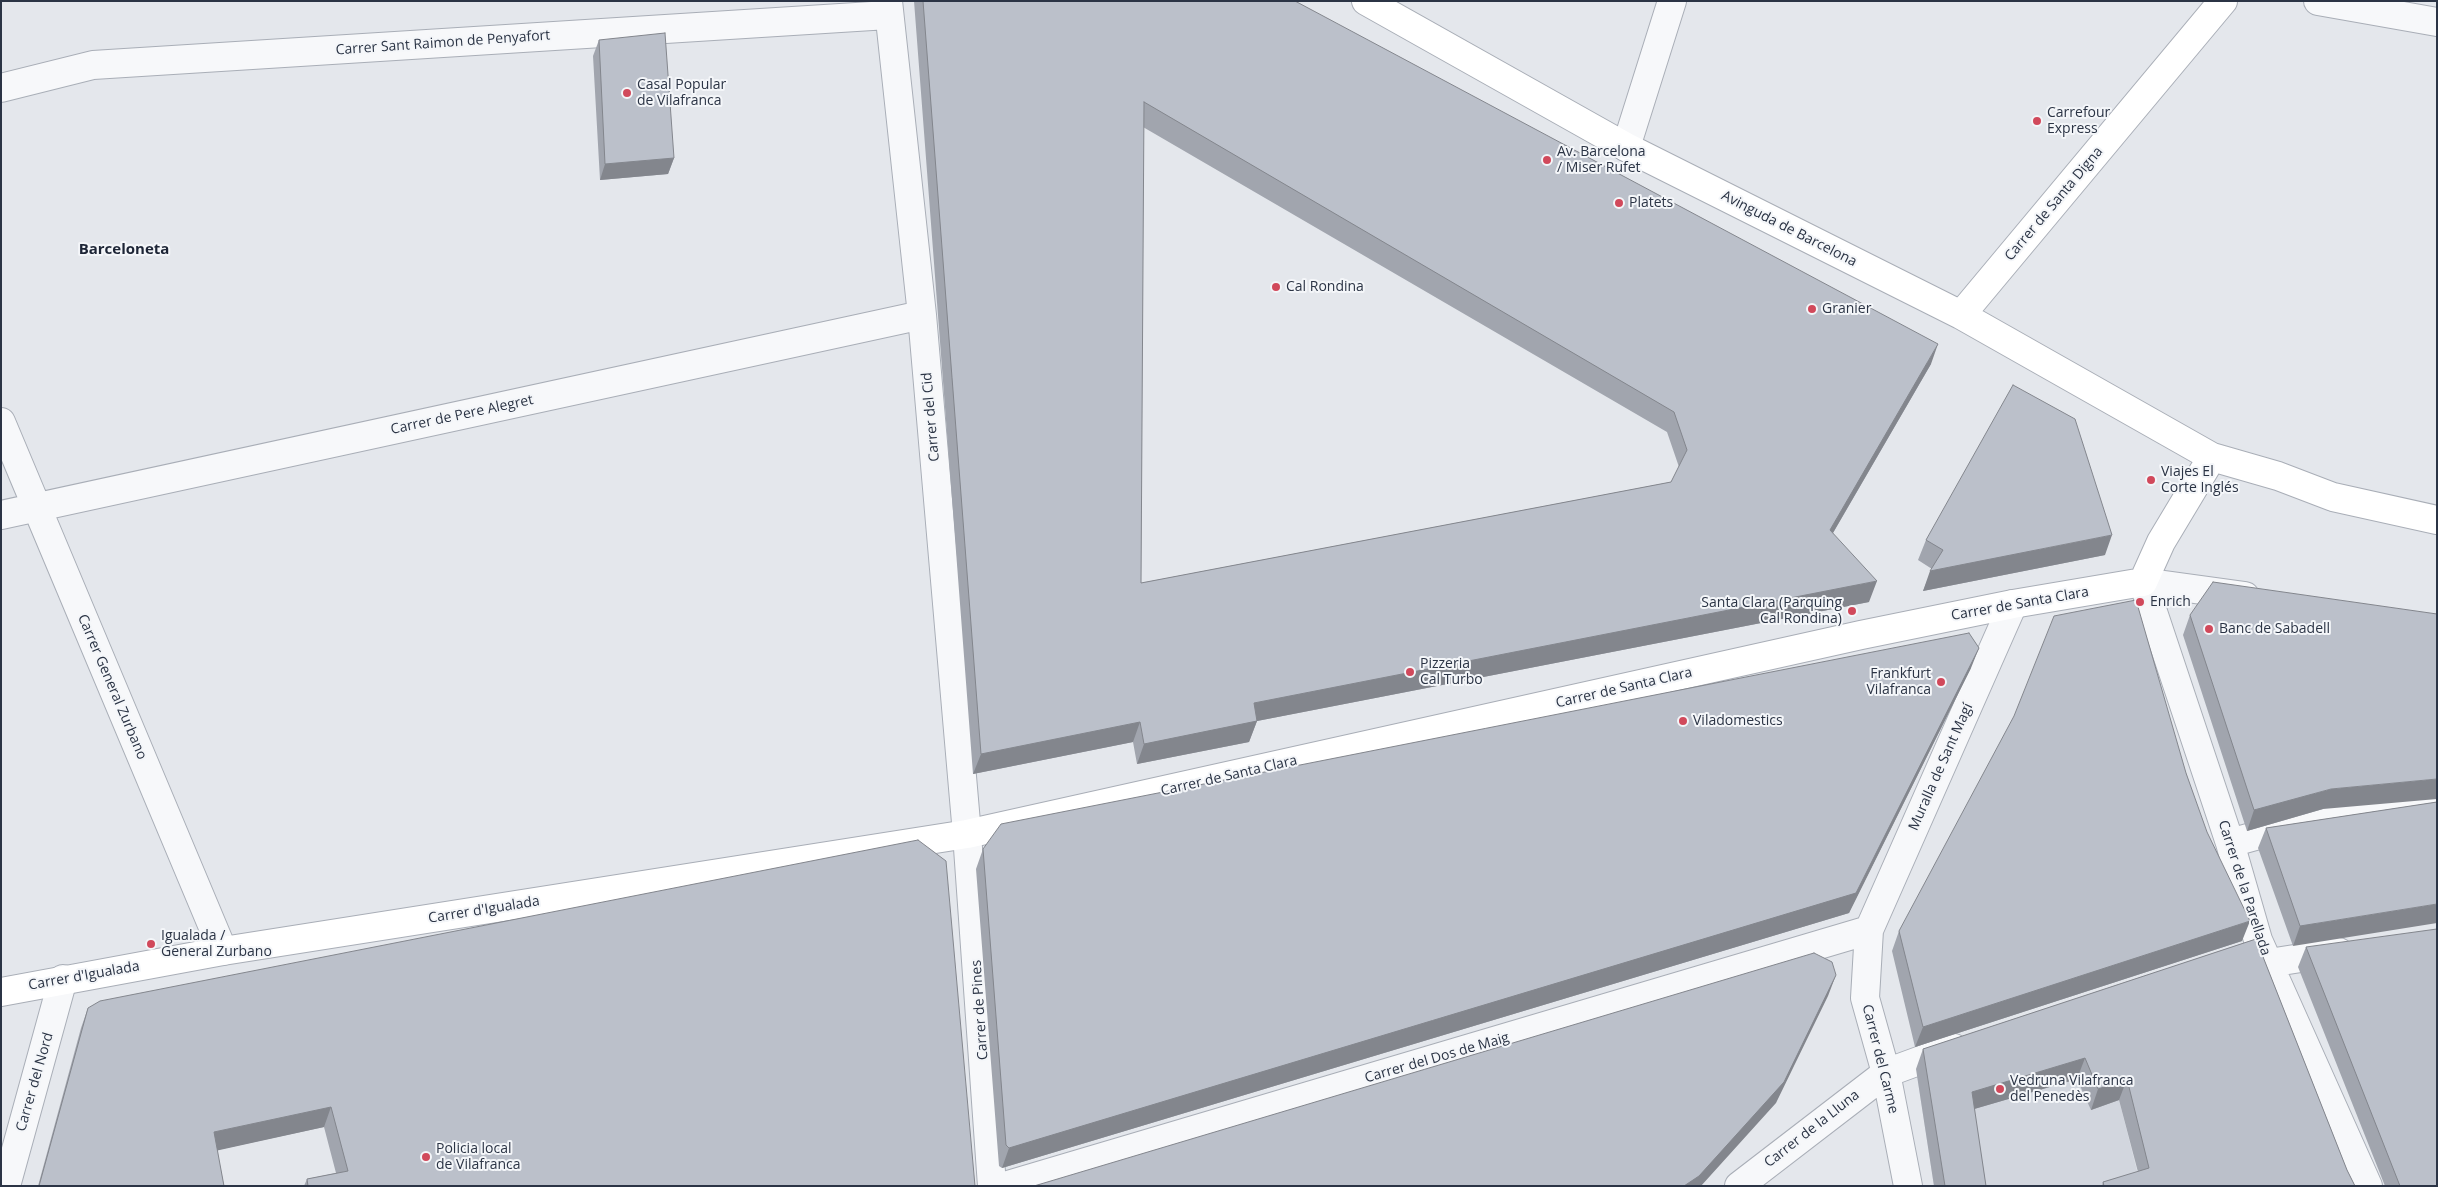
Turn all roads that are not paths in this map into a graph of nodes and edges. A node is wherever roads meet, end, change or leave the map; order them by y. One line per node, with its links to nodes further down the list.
1 (1366, 1): 8 (street, Avinguda de Barcelona)
2 (1672, 1): 8 (street)
3 (2223, 1): 10 (street, Carrer de Santa Digna)
4 (2318, 1): 6 (street)
5 (888, 8): 7 (street, Carrer Sant Raimon de Penyafort); 9 (street, Carrer del Cid)
6 (2437, 22)
7 (1, 88)
8 (1626, 147): 10 (street, Avinguda de Barcelona)
9 (922, 315): 13 (street, Carrer de Pere Alegret); 20 (street, Carrer del Cid)
10 (1961, 315): 12 (street, Avinguda de Barcelona)
11 (1, 422): 13 (street, Carrer General Zurbano)
12 (2212, 457): 15 (street, Avinguda de Barcelona); 16 (street)
13 (37, 507): 14 (street, Carrer de Pere Alegret); 25 (street, Carrer General Zurbano)
14 (1, 515)
15 (2437, 520)
16 (2143, 582): 17 (street); 18 (street, Carrer de Santa Clara); 21 (street, Carrer de la Parellada)
17 (2270, 600)
18 (2013, 604): 20 (street, Carrer de Santa Clara); 22 (street, Muralla de Sant Magí)
19 (2437, 806): 21 (street)
20 (967, 834): 25 (street, Carrer d'Igualada); 32 (street, Carrer de Pines)
21 (2230, 843): 26 (street, Carrer de la Parellada)
22 (1869, 930): 30 (street, Carrer del Carme); 33 (street, Carrer del Dos de Maig)
23 (2362, 948): 26 (street)
24 (2230, 950): 26 (street)
25 (223, 951): 27 (street, Carrer d'Igualada)
26 (2264, 952): 36 (street, Carrer de la Parellada)
27 (63, 979): 28 (street, Carrer d'Igualada); 31 (street, Carrer del Nord)
28 (1, 992)
29 (1979, 1040): 30 (street, Carrer de la Lluna)
30 (1886, 1073): 34 (street, Carrer de la Lluna); 35 (street, Carrer del Carme)
31 (6, 1186)
32 (992, 1186)
33 (1006, 1186)
34 (1739, 1186)
35 (1908, 1186)
36 (2368, 1186)

